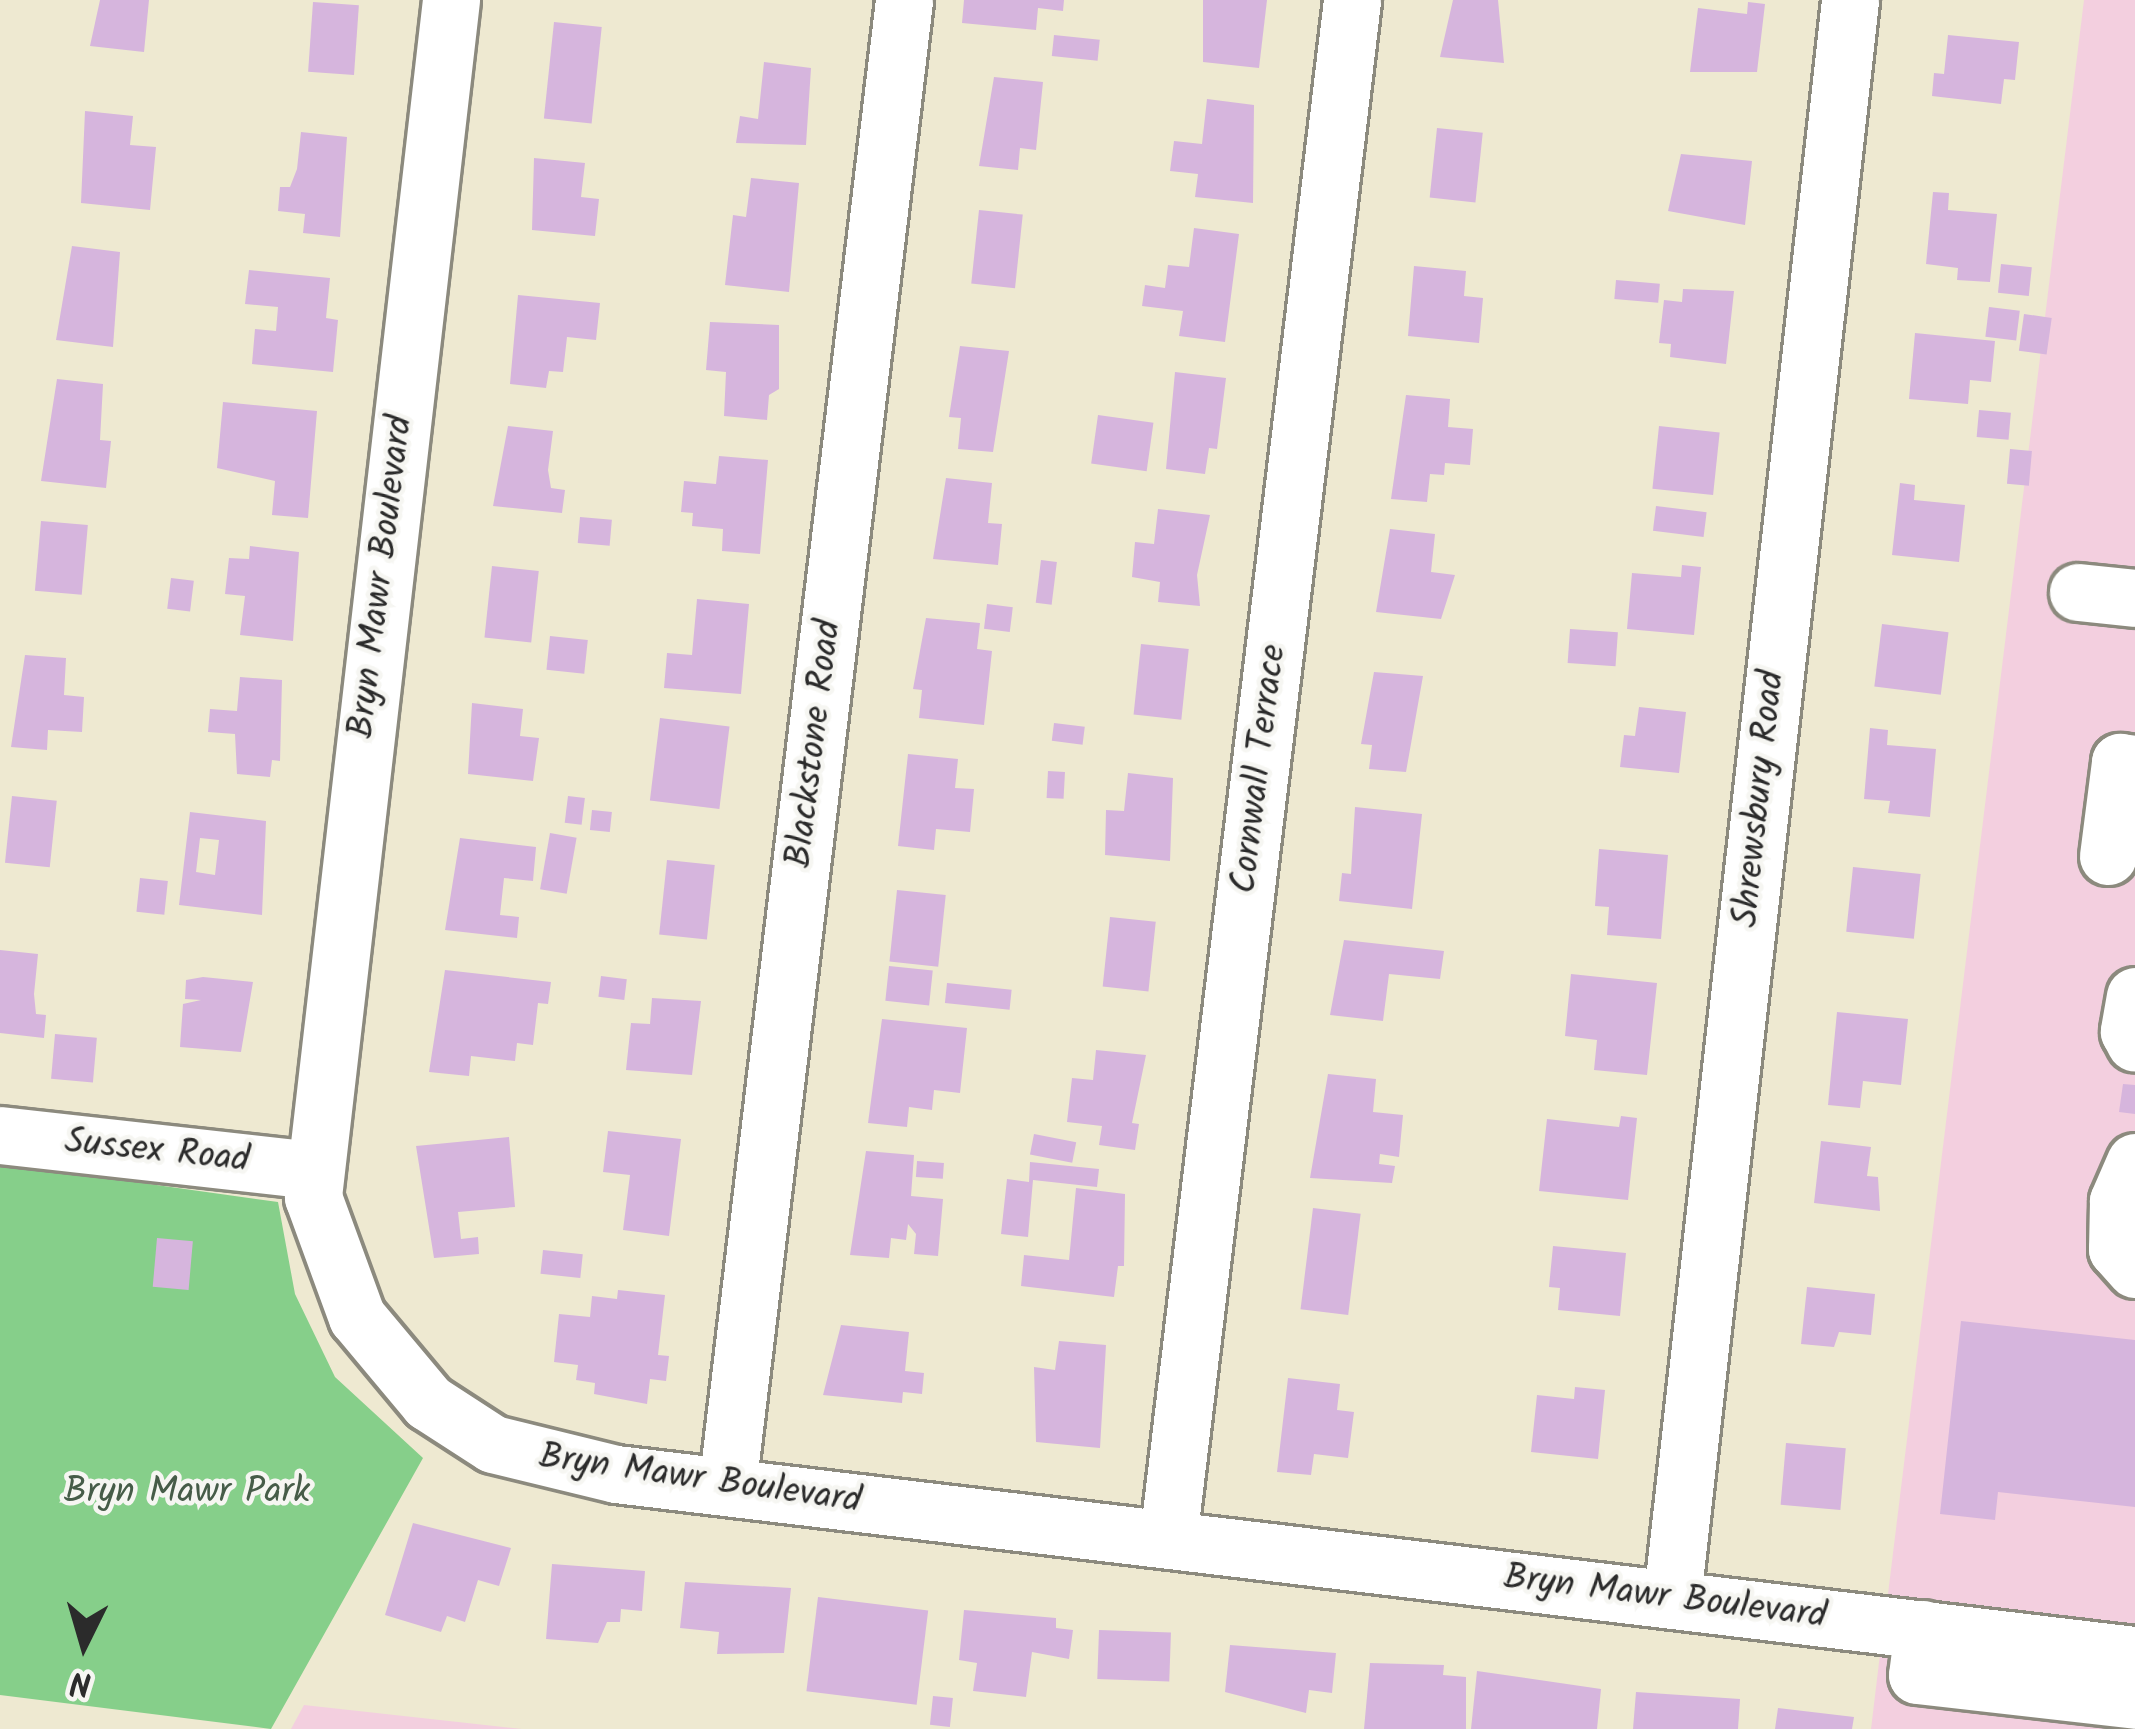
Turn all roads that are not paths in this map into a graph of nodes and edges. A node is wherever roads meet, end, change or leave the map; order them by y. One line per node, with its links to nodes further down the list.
1 (451, 0): 13 (street, Bryn Mawr Boulevard)
2 (904, 0): 15 (street, Blackstone Road)
3 (1352, 0): 16 (street, Cornwall Terrace)
4 (1850, 0): 17 (street, Shrewsbury Road)
5 (2078, 592): 6 (street)
6 (2135, 598)
7 (2135, 764): 8 (street)
8 (2108, 856)
9 (2135, 996): 10 (street)
10 (2135, 1043)
11 (0, 1135): 13 (street, Sussex Road)
12 (2135, 1162): 14 (street)
13 (314, 1170): 15 (street, Bryn Mawr Boulevard)
14 (2135, 1268)
15 (727, 1487): 16 (street, Bryn Mawr Boulevard)
16 (1168, 1539): 17 (street, Bryn Mawr Boulevard)
17 (1672, 1598): 18 (street, Bryn Mawr Boulevard)
18 (1923, 1629): 19 (street, Bryn Mawr Boulevard); 20 (street)
19 (2135, 1655)
20 (2135, 1700)

